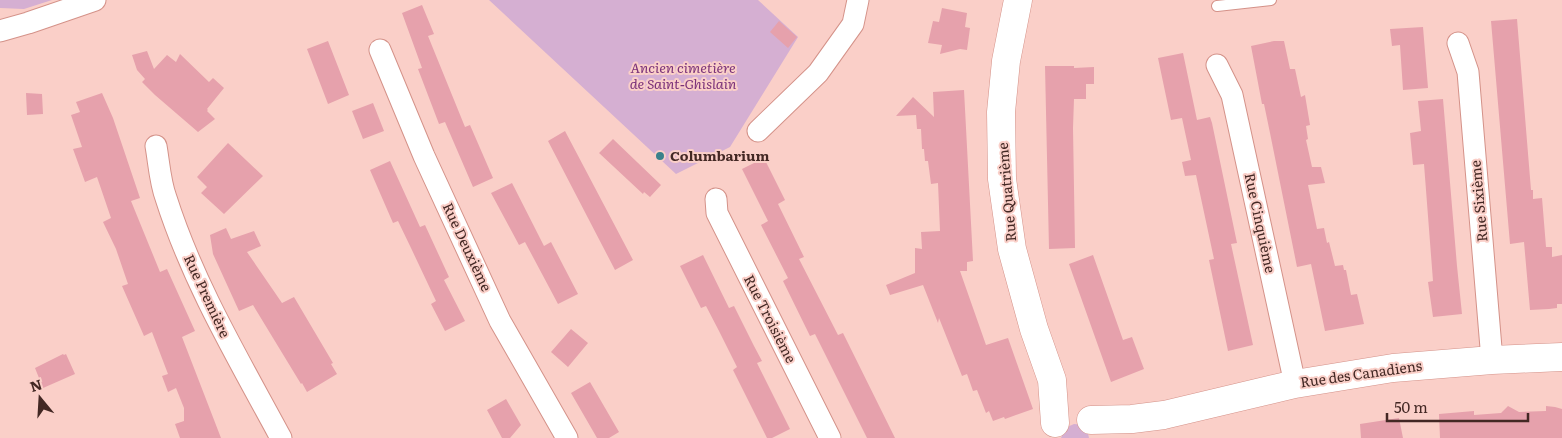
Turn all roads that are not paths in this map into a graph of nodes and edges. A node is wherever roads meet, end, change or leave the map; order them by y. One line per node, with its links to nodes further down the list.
1 (95, 0): 6 (street)
2 (858, 0): 10 (street)
3 (1018, 0): 15 (street, Rue Quatrième)
4 (1271, 0): 5 (lane)
5 (1217, 6)
6 (0, 31)
7 (1458, 43): 14 (street, Rue Sixième)
8 (380, 50): 21 (street, Rue Deuxième)
9 (1217, 65): 16 (street, Rue Cinquième)
10 (758, 131)
11 (156, 146): 20 (street, Rue Première)
12 (716, 199): 22 (street, Rue Troisième)
13 (1562, 357): 14 (street, Rue des Canadiens)
14 (1492, 360): 16 (street, Rue des Canadiens)
15 (1052, 380): 18 (street, Rue Quatrième); 19 (street, Rue Quatrième)
16 (1294, 384): 17 (street, Rue des Canadiens)
17 (1164, 415): 18 (street, Rue des Canadiens); 23 (street, Rue des Canadiens)
18 (1091, 424): 19 (street, Rue des Canadiens)
19 (1049, 433)
20 (281, 438)
21 (567, 438)
22 (830, 438)
23 (1118, 438)

